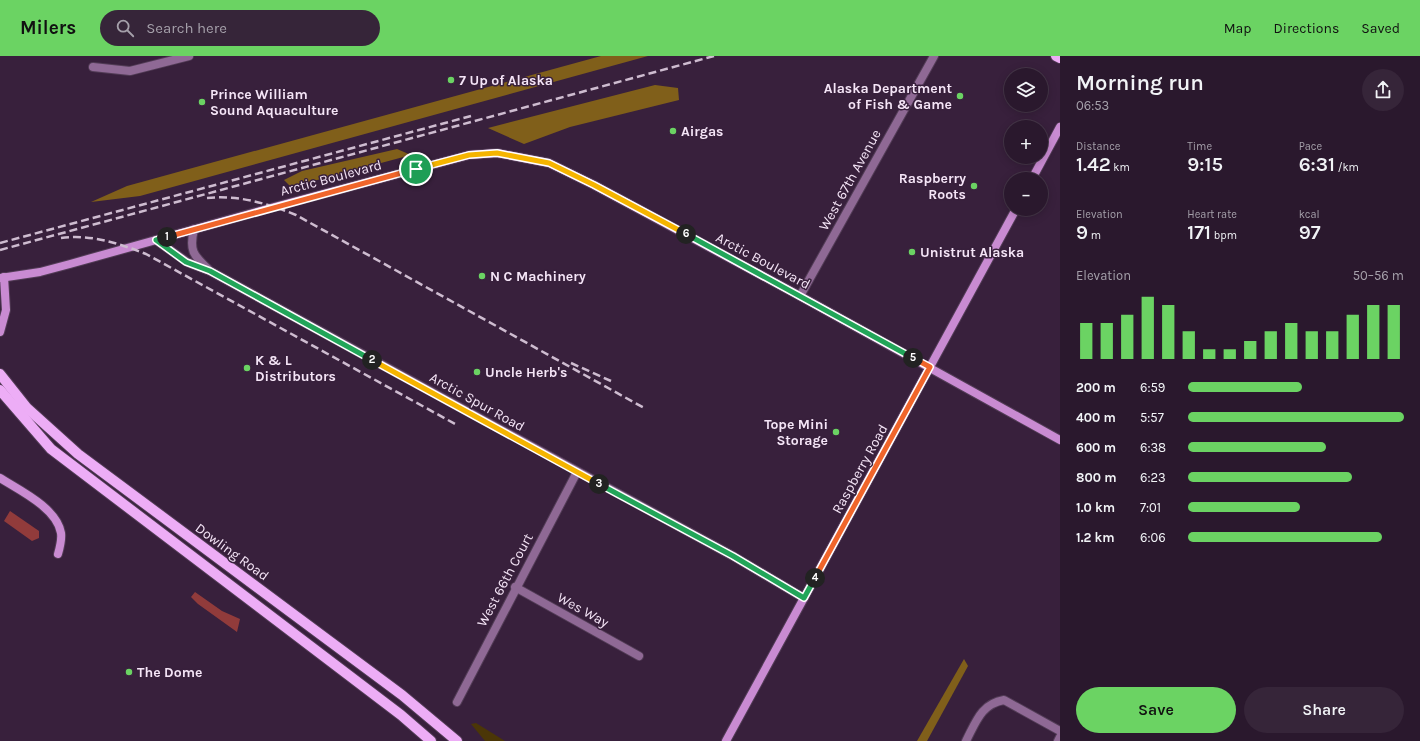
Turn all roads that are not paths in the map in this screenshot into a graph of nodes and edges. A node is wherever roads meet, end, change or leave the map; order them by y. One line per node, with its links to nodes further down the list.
1 (189, 56): 5 (street)
2 (934, 56): 13 (street, West 67th Avenue)
3 (1056, 56): 4 (main road)
4 (1060, 58)
5 (93, 67)
6 (1060, 127): 7 (main road)
7 (1036, 172)
8 (1012, 216): 15 (main road, Raspberry Road)
9 (194, 230): 10 (main road, Arctic Boulevard); 11 (street, Arctic Spur Road); 13 (main road, Arctic Boulevard)
10 (156, 240): 11 (street, Arctic Spur Road); 12 (main road, Arctic Boulevard)
11 (210, 271): 19 (street, Arctic Spur Road)
12 (2, 278): 14 (main road)
13 (800, 296): 15 (main road, Arctic Boulevard)
14 (0, 332)
15 (930, 367): 18 (main road, Arctic Boulevard); 23 (main road, Raspberry Road)
16 (0, 374): 29 (main road, Dowling Road)
17 (0, 390): 28 (main road, Dowling Road)
18 (1060, 440)
19 (577, 472): 22 (street, West 66th Court); 23 (street, Arctic Spur Road)
20 (0, 478): 21 (main road)
21 (58, 554)
22 (515, 587): 24 (street, Wes Way); 25 (street, West 66th Court)
23 (804, 598): 30 (main road, Raspberry Road)
24 (639, 656)
25 (456, 702)
26 (1060, 731): 31 (street)
27 (1060, 737): 32 (street)
28 (431, 741)
29 (457, 741)
30 (726, 741)
31 (966, 741)
32 (1058, 741)

